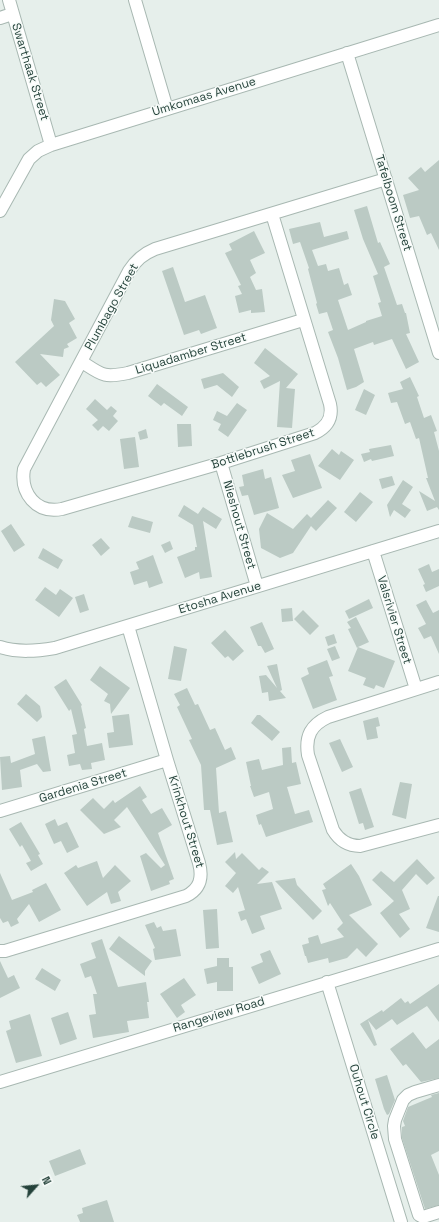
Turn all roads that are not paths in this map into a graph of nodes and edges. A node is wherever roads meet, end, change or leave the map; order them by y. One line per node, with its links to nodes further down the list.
1 (8, 0): 3 (street, Swarthaak Street)
2 (135, 0): 7 (street)
3 (12, 14): 4 (street); 8 (street, Swarthaak Street)
4 (0, 18)
5 (439, 25): 6 (street, Umkomaas Avenue)
6 (347, 53): 7 (street, Umkomaas Avenue); 9 (street, Tafelboom Street)
7 (167, 109): 8 (street, Umkomaas Avenue)
8 (51, 145): 10 (street, Umkomaas Avenue)
9 (386, 179): 11 (street, Plumbago Street); 13 (street, Tafelboom Street)
10 (0, 211)
11 (272, 214): 12 (street, Bottlebrush Street); 14 (street, Plumbago Street)
12 (303, 320): 14 (street, Liquadamber Street); 15 (street, Bottlebrush Street)
13 (439, 353)
14 (82, 362): 16 (street, Plumbago Street)
15 (221, 463): 16 (street, Bottlebrush Street); 19 (street, Nieshout Street)
16 (33, 502)
17 (439, 531): 18 (street, Etosha Avenue)
18 (373, 550): 19 (street, Etosha Avenue); 23 (street, Valsrivier Street)
19 (257, 586): 20 (street, Etosha Avenue)
20 (128, 626): 21 (street, Etosha Avenue); 24 (street, Krinkhout Street)
21 (0, 648)
22 (439, 682): 23 (street)
23 (416, 689): 26 (street)
24 (167, 760): 25 (street, Gardenia Street); 28 (street, Krinkhout Street)
25 (0, 811)
26 (439, 825)
27 (439, 949): 29 (street, Rangeview Road)
28 (0, 951)
29 (326, 982): 30 (street, Rangeview Road); 33 (street, Ouhout Circle)
30 (0, 1082)
31 (439, 1085): 32 (street)
32 (439, 1212)
33 (401, 1222)

